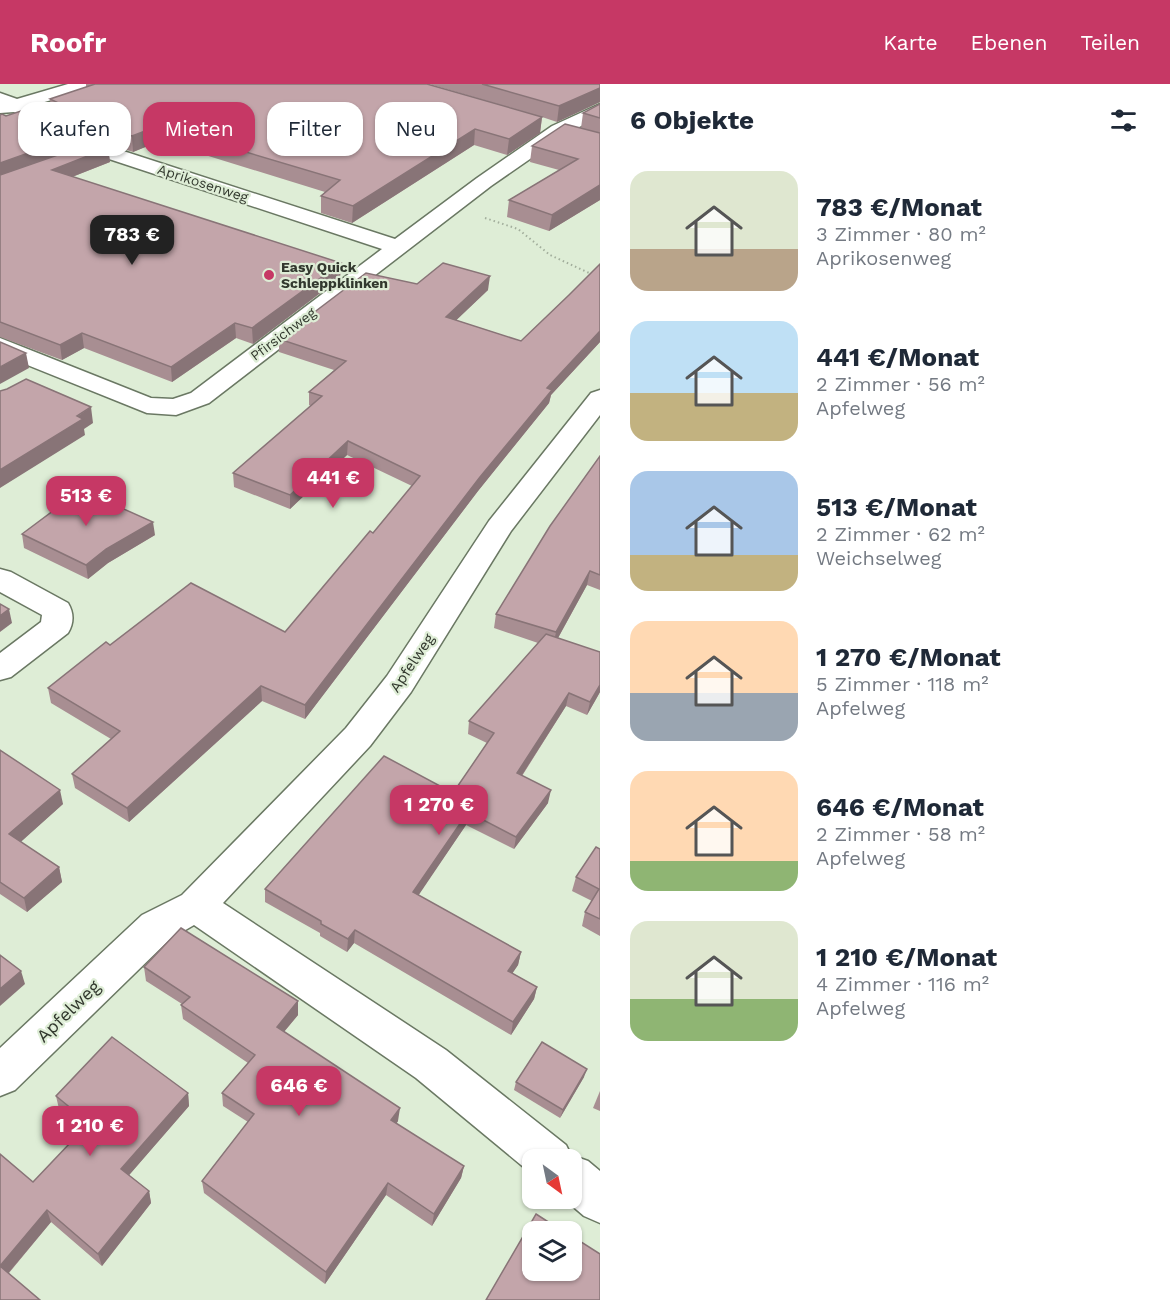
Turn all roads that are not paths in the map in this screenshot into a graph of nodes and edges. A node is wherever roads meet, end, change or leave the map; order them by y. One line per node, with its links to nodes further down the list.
1 (86, 84): 2 (street)
2 (5, 105): 4 (street, Aprikosenweg)
3 (600, 109): 4 (street, Pfirsichweg)
4 (397, 247): 6 (street, Pfirsichweg)
5 (0, 345): 6 (street, Pfirsichweg)
6 (52, 367): 7 (street)
7 (26, 382)
8 (600, 398): 11 (street, Apfelweg)
9 (0, 579): 10 (street)
10 (0, 669)
11 (196, 906): 12 (street, Apfelweg); 13 (street)
12 (0, 1076)
13 (536, 1149)
14 (582, 1185): 15 (street)
15 (600, 1200)

